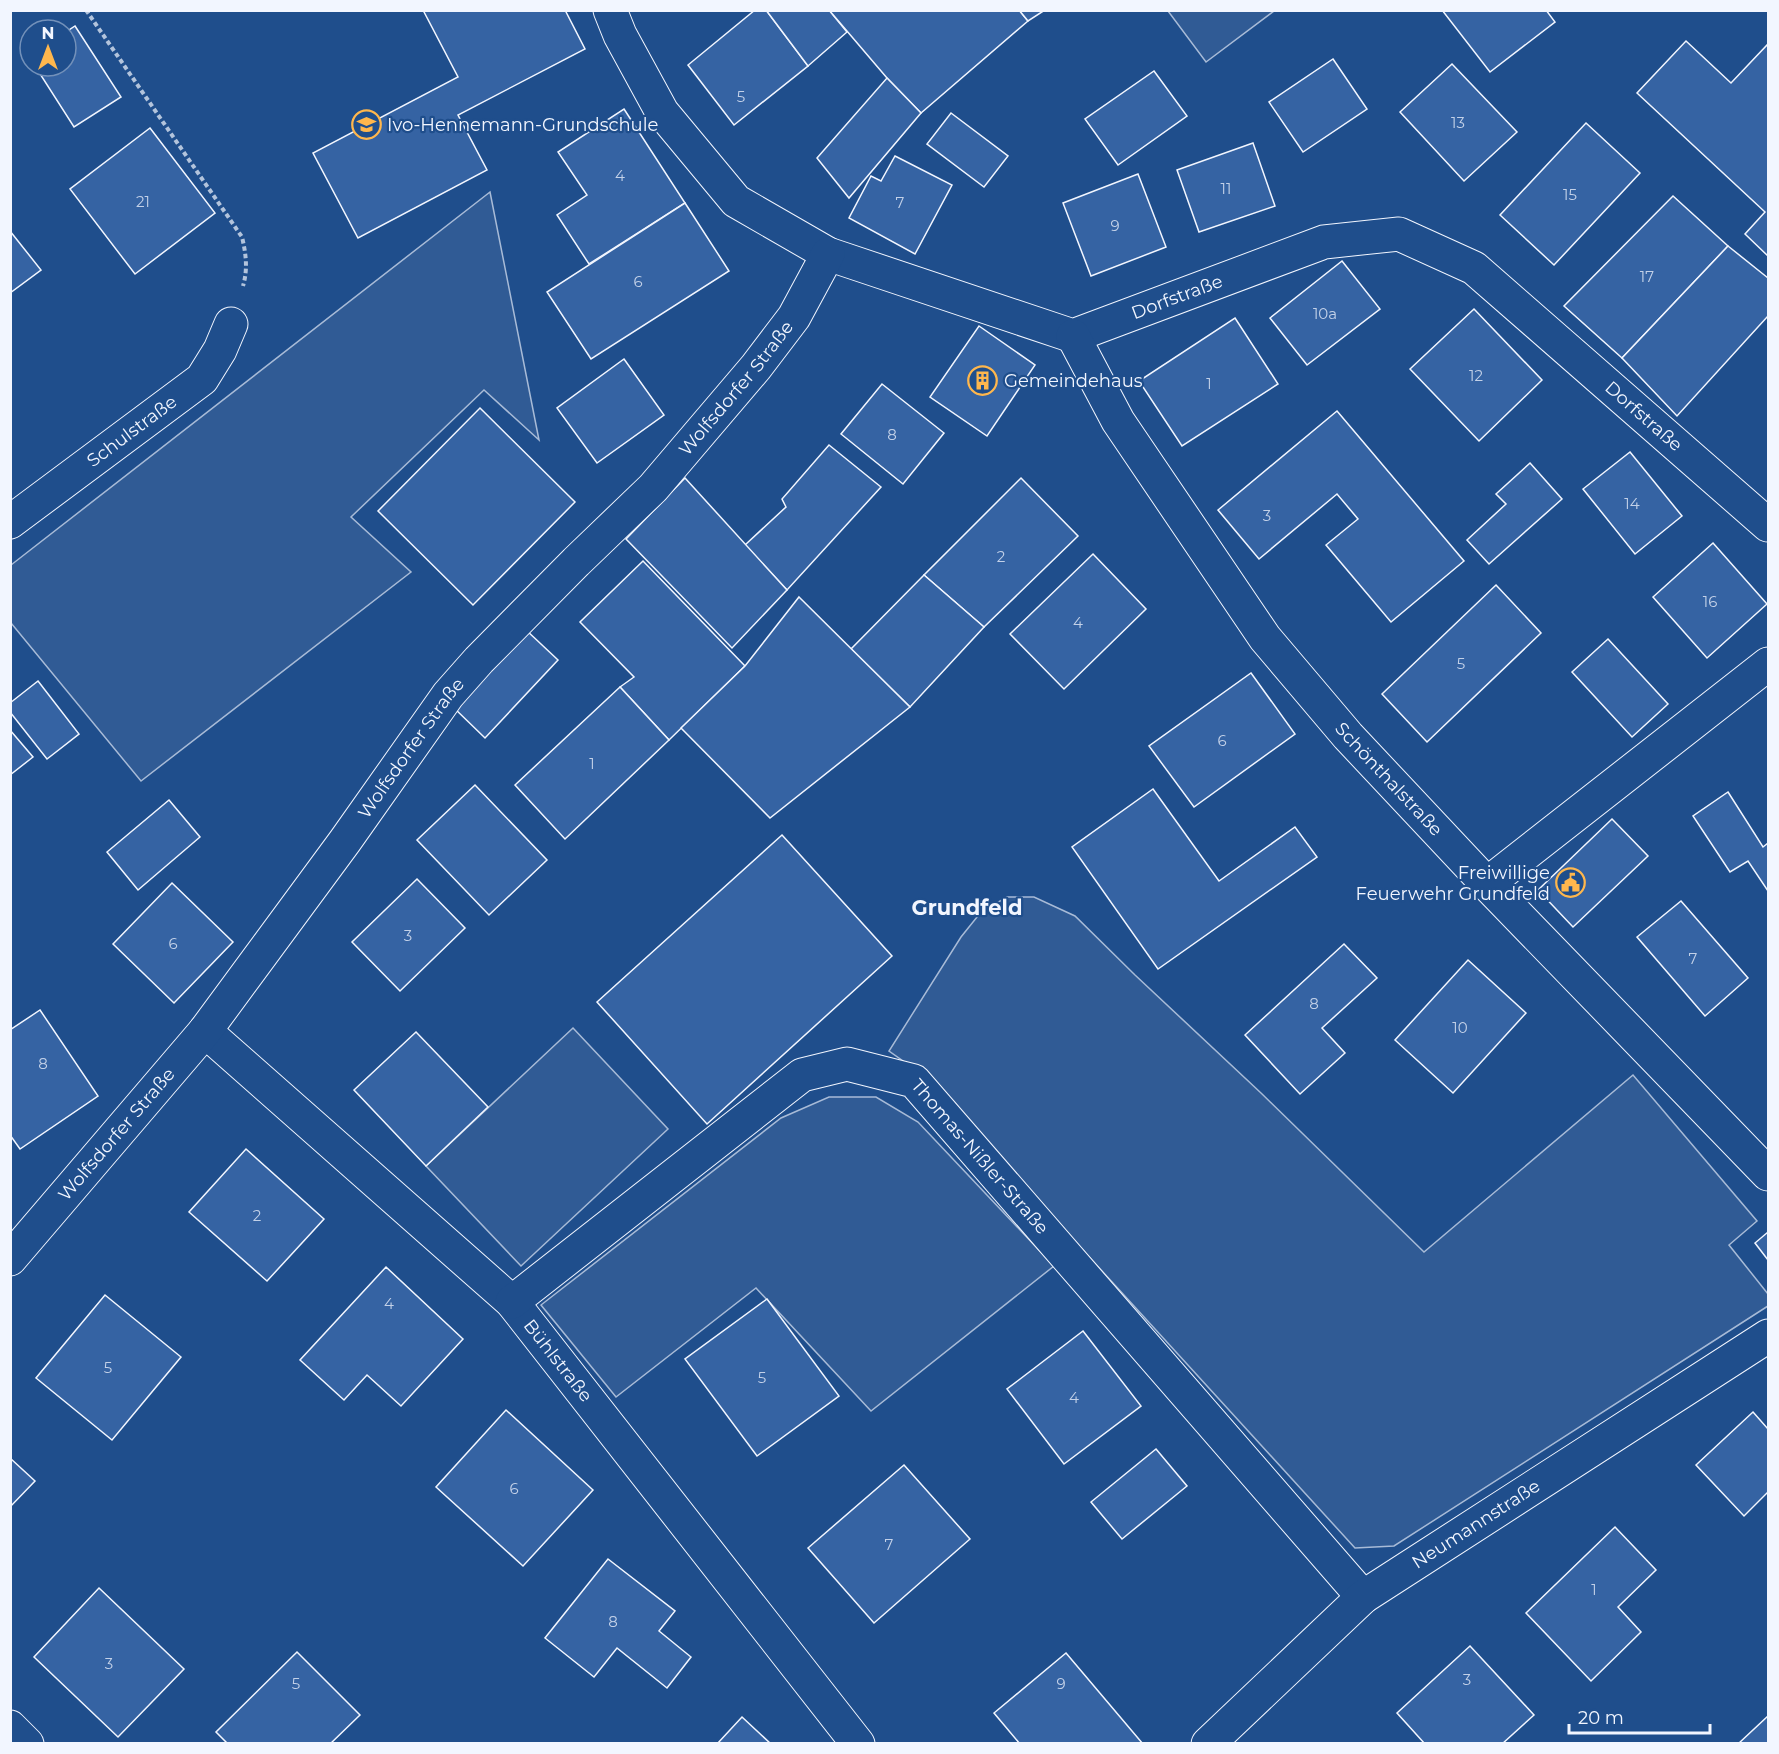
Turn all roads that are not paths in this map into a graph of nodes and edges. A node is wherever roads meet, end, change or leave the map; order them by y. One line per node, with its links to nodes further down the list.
1 (610, 10): 2 (street)
2 (828, 254): 4 (street); 9 (street, Wolfsdorfer Straße)
3 (231, 324): 5 (street, Schulstraße)
4 (1073, 336): 6 (street, Dorfstraße); 8 (street, Schönthalstraße)
5 (10, 522)
6 (1768, 525)
7 (1768, 664): 8 (street)
8 (1487, 884): 10 (street, Schönthalstraße)
9 (205, 1031): 11 (street, Wolfsdorfer Straße); 12 (street, Bühlstraße)
10 (1768, 1174)
11 (12, 1253)
12 (512, 1302): 14 (street, Thomas-Nißler-Straße); 17 (street, Bühlstraße)
13 (1768, 1336): 14 (street, Neumannstraße)
14 (1363, 1597): 18 (street, Neumannstraße)
15 (10, 1726): 16 (street)
16 (27, 1743)
17 (858, 1743)
18 (1208, 1743)

